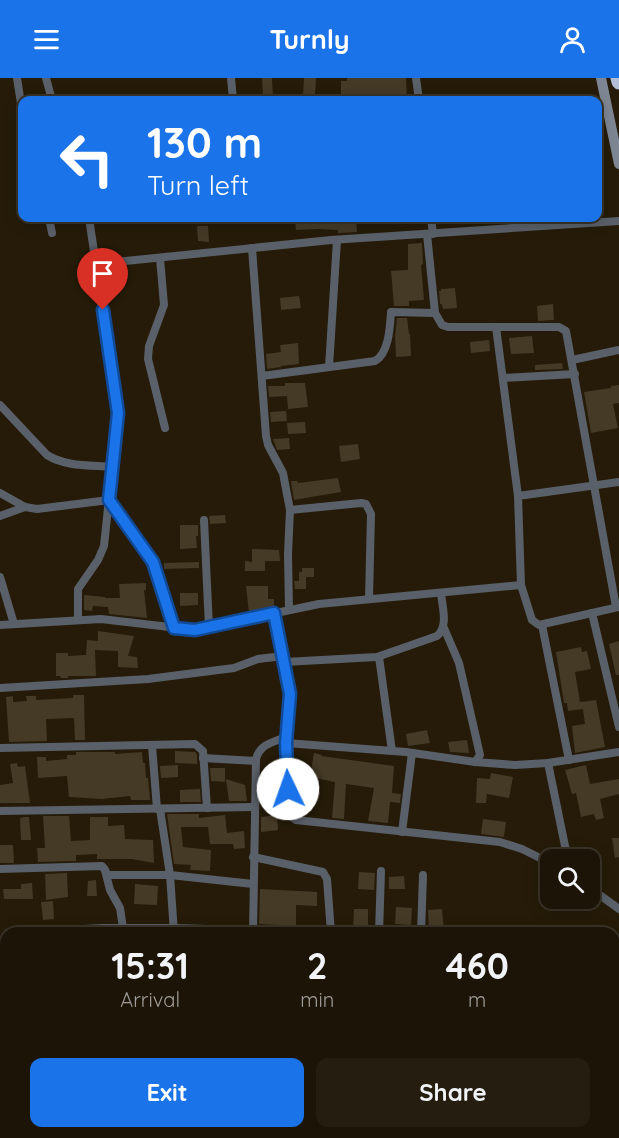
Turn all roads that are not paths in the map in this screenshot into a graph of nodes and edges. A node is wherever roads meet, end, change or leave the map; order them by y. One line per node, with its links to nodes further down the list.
1 (17, 78): 6 (street)
2 (46, 78): 7 (street)
3 (231, 78): 8 (street)
4 (416, 78): 9 (street)
5 (601, 78): 10 (main road)
6 (20, 96)
7 (51, 96)
8 (233, 96)
9 (418, 96)
10 (619, 164)
11 (619, 221): 16 (street)
12 (50, 222): 15 (street)
13 (90, 222): 20 (street)
14 (431, 222): 16 (street)
15 (52, 233)
16 (430, 234): 17 (street); 21 (street)
17 (337, 240): 18 (street); 25 (street)
18 (252, 248): 19 (street); 27 (street)
19 (160, 258): 20 (street); 30 (street)
20 (96, 264): 31 (street)
21 (435, 313): 22 (street); 25 (street)
22 (496, 327): 24 (street); 28 (street)
23 (619, 350): 24 (street)
24 (572, 360): 26 (street)
25 (329, 367): 27 (street)
26 (575, 374): 28 (street); 33 (street)
27 (262, 376): 38 (street)
28 (503, 378): 35 (street)
29 (0, 405): 31 (street)
30 (165, 428)
31 (113, 467): 36 (street)
32 (619, 482): 33 (street)
33 (594, 485): 35 (street); 45 (street)
34 (0, 493): 37 (street)
35 (519, 496): 42 (street)
36 (109, 500): 37 (street); 49 (street); 54 (street)
37 (25, 507): 39 (street)
38 (290, 510): 44 (street); 46 (street)
39 (0, 516)
40 (204, 520): 53 (street)
41 (0, 577): 50 (street)
42 (521, 585): 43 (street); 52 (street)
43 (441, 593): 44 (street); 55 (street)
44 (369, 599): 46 (street)
45 (618, 607): 48 (street)
46 (289, 610): 47 (street)
47 (274, 613): 53 (street); 57 (street)
48 (592, 613): 52 (street); 59 (street)
49 (78, 620): 50 (street); 54 (street)
50 (14, 624): 51 (street)
51 (0, 625)
52 (542, 625): 67 (street)
53 (209, 627): 54 (street)
54 (174, 628)
55 (444, 628): 56 (street); 69 (street)
56 (379, 657): 57 (street); 63 (street)
57 (283, 659): 58 (street); 60 (street)
58 (0, 688)
59 (619, 727)
60 (286, 740): 63 (street); 68 (street); 75 (street)
61 (152, 745): 62 (street); 66 (street); 73 (street)
62 (0, 748)
63 (392, 751): 65 (street)
64 (619, 752): 67 (street)
65 (412, 753): 69 (street); 75 (street)
66 (203, 758): 68 (street); 72 (street)
67 (569, 760): 70 (street)
68 (256, 761): 71 (street)
69 (474, 762): 70 (street)
70 (548, 764): 76 (street)
71 (254, 807): 72 (street); 77 (street)
72 (207, 808): 73 (street)
73 (158, 809): 74 (street); 82 (street)
74 (0, 812)
75 (402, 832): 78 (street)
76 (566, 849)
77 (253, 857): 84 (street); 90 (street)
78 (540, 858)
79 (0, 869): 80 (street)
80 (105, 870): 82 (street); 87 (street)
81 (381, 871): 91 (street)
82 (170, 875): 84 (street); 88 (street)
83 (423, 875): 92 (street)
84 (253, 884): 89 (street)
85 (600, 895): 86 (street)
86 (619, 909)
87 (123, 927)
88 (174, 927)
89 (253, 927)
90 (331, 927)
91 (379, 927)
92 (421, 927)

